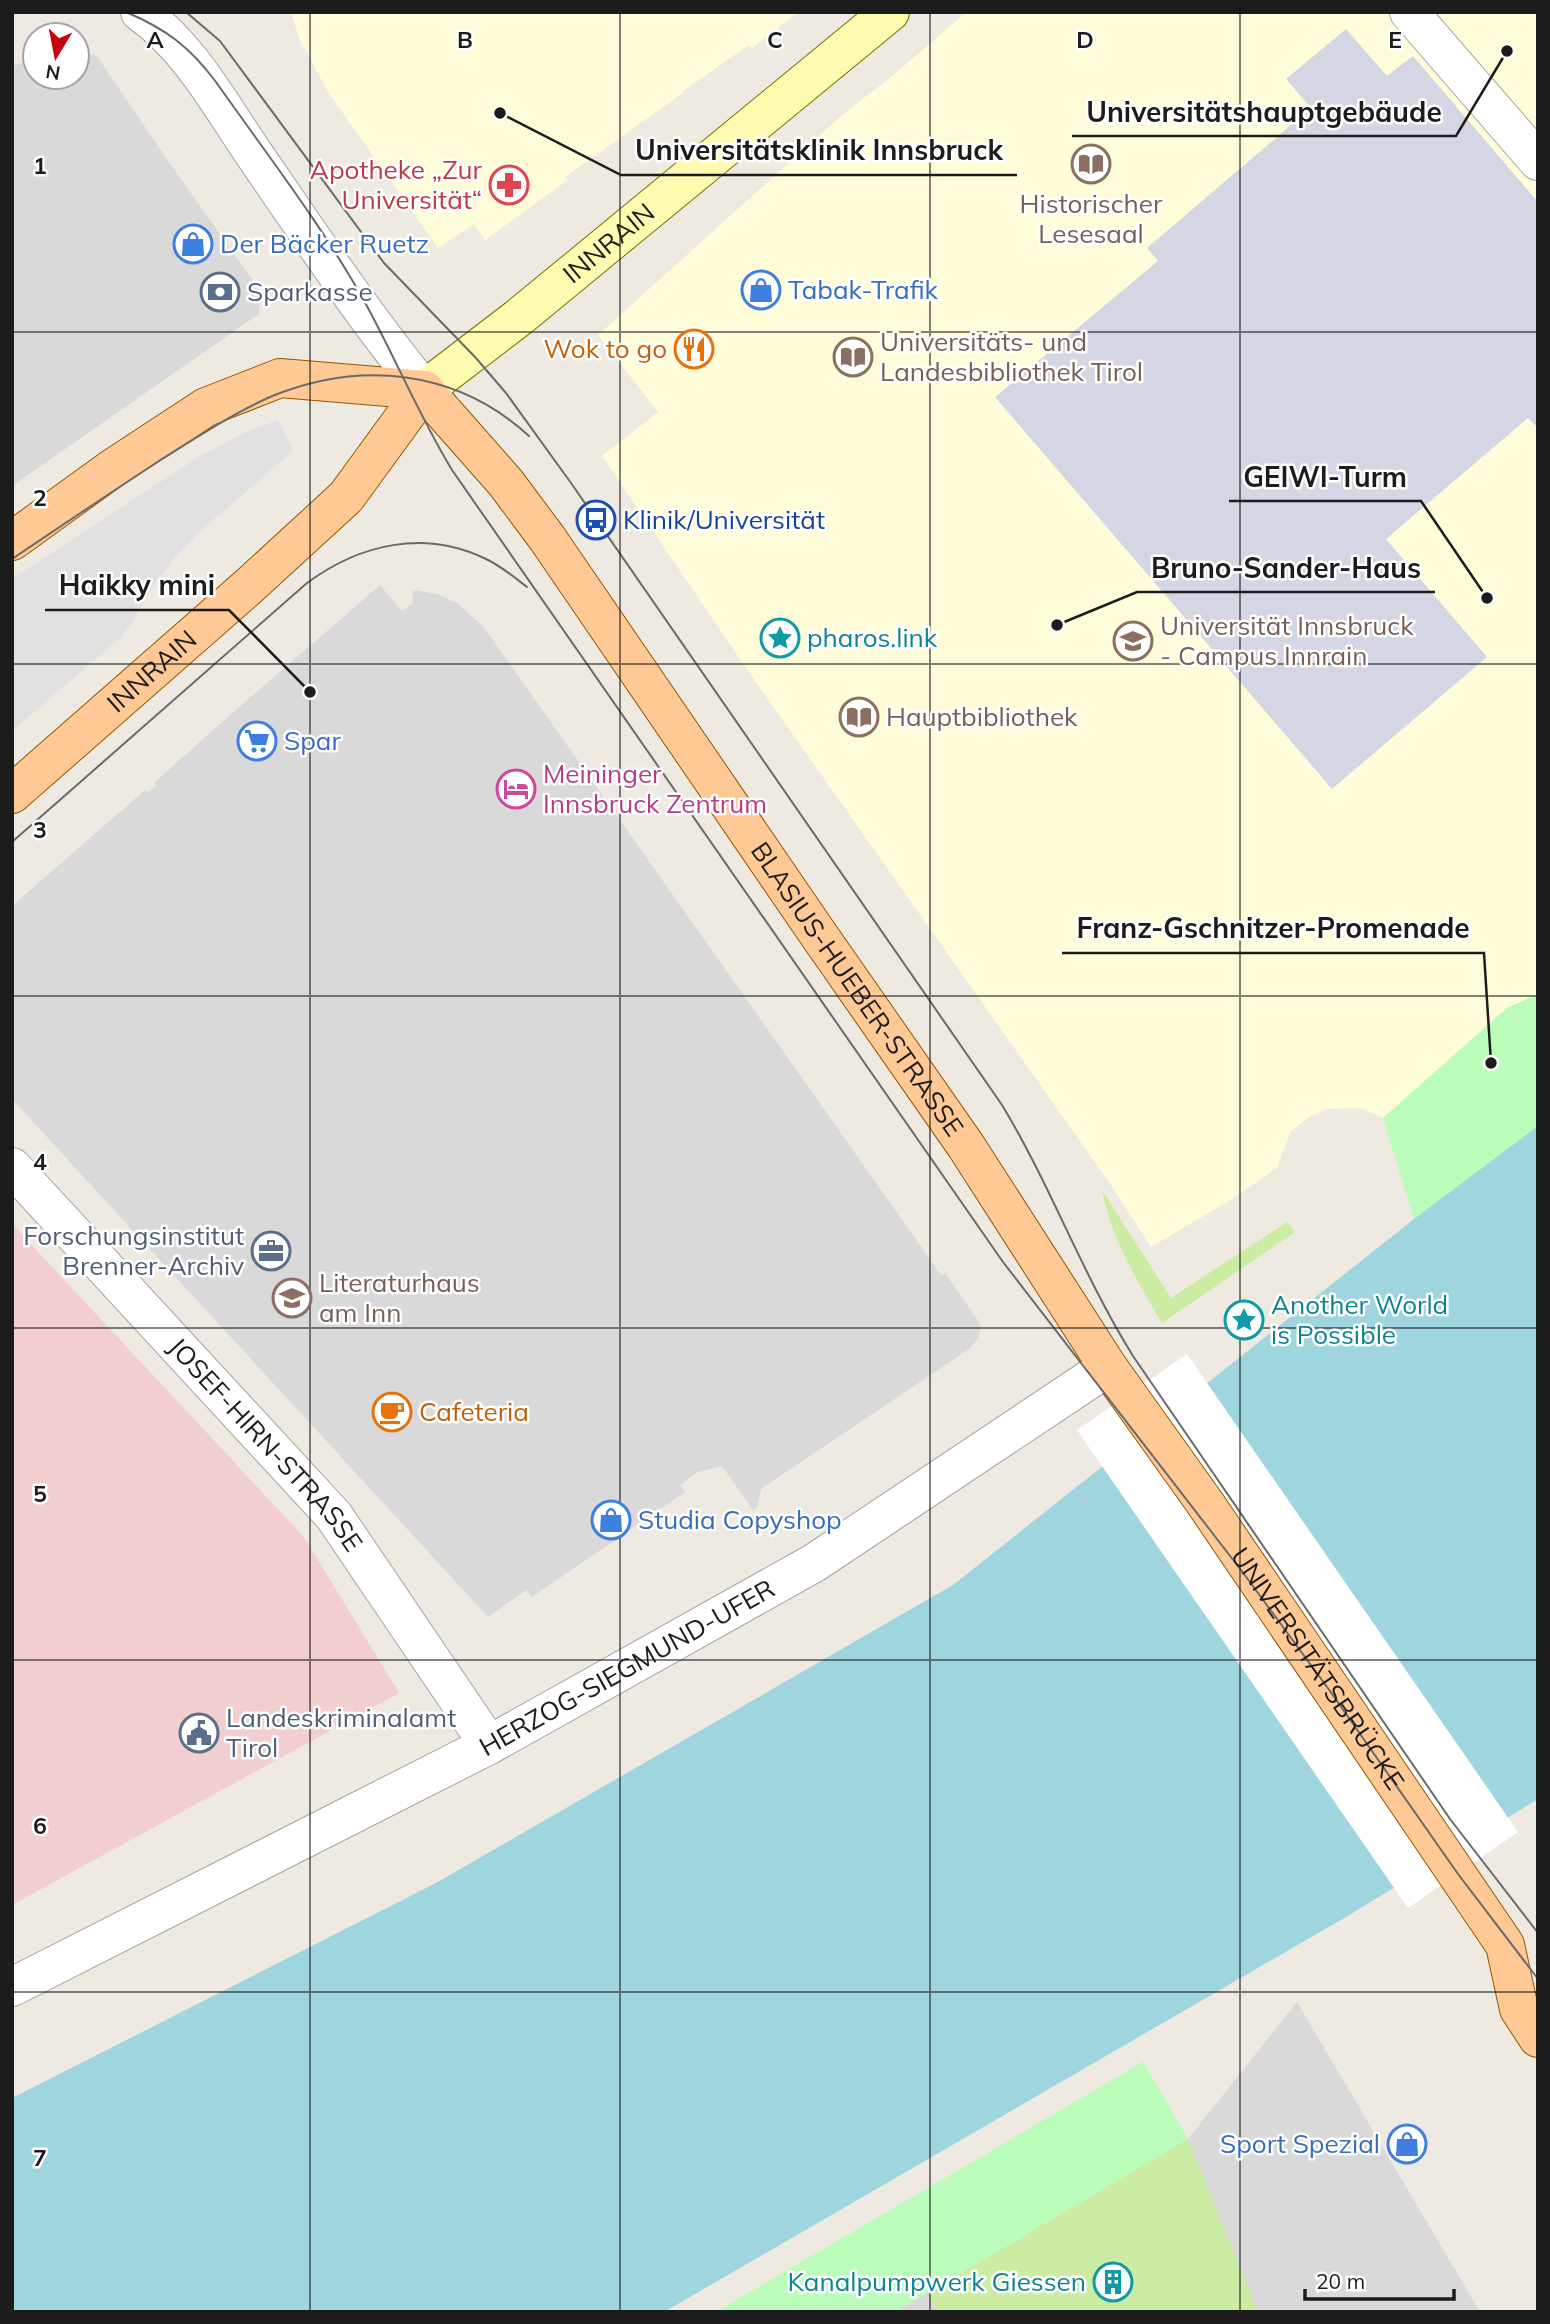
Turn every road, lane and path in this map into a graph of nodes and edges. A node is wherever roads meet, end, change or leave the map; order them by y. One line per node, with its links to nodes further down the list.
1 (140, 12): 5 (street)
2 (890, 12): 5 (main road, INNRAIN)
3 (1409, 12): 4 (street)
4 (1538, 161)
5 (424, 390): 6 (main road); 7 (main road, INNRAIN); 9 (main road, BLASIUS-HUEBER-STRASSE)
6 (12, 541)
7 (12, 794)
8 (12, 1167): 10 (street, JOSEF-HIRN-STRASSE)
9 (1118, 1381): 10 (street, HERZOG-SIEGMUND-UFER); 11 (main road, UNIVERSITÄTSBRÜCKE)
10 (489, 1745): 13 (street, HERZOG-SIEGMUND-UFER)
11 (1505, 1945): 12 (main road); 14 (main road)
12 (1538, 1964)
13 (12, 1987)
14 (1538, 2038)

